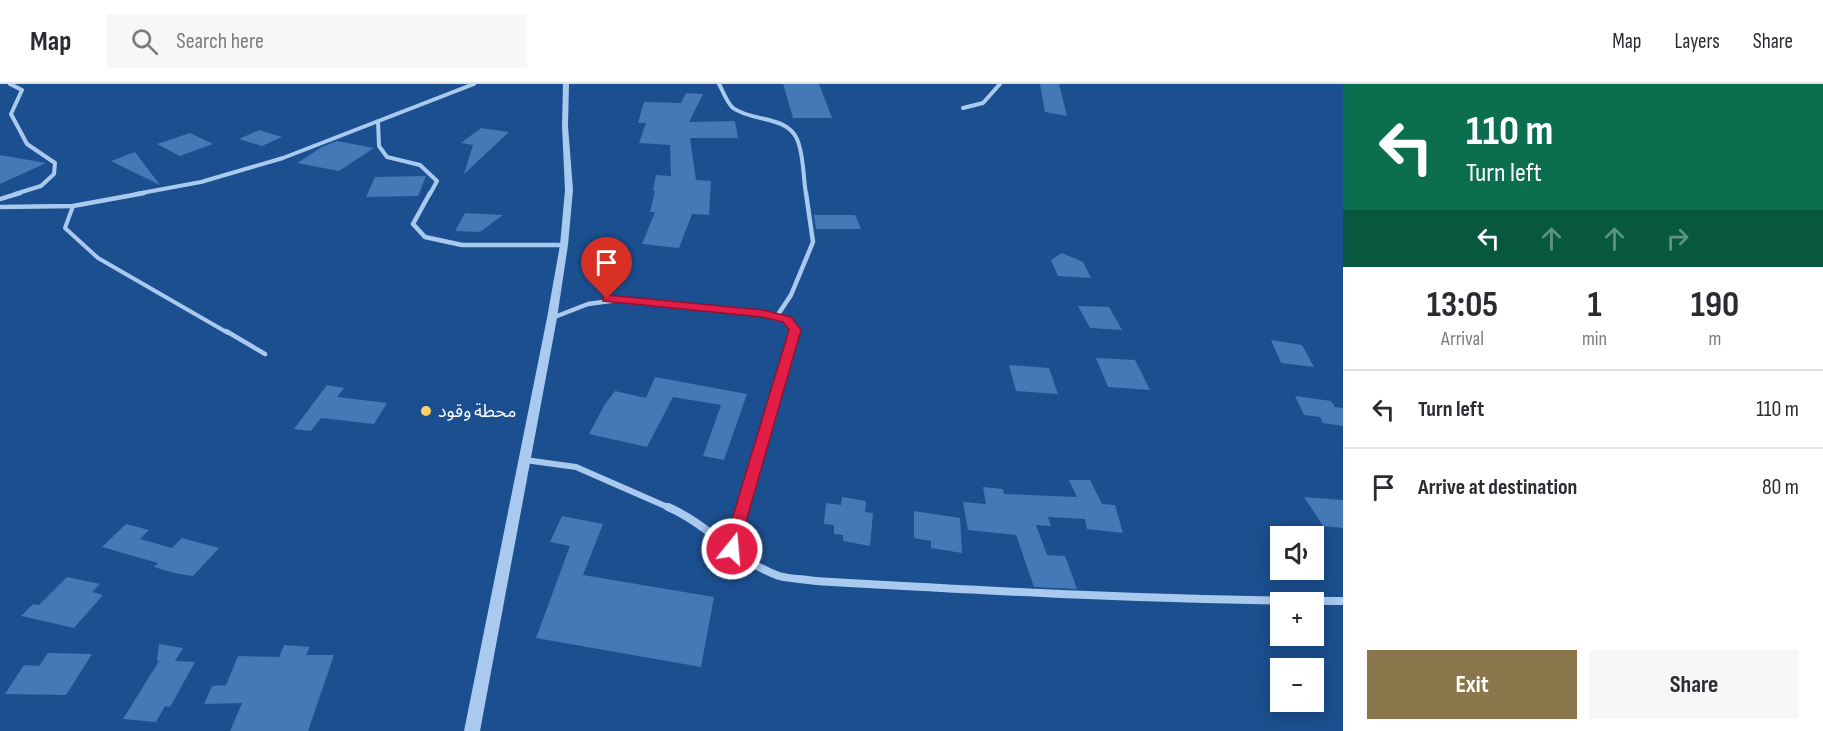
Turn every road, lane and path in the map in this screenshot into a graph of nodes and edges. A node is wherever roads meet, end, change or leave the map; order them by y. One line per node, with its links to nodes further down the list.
1 (10, 84): 8 (street)
2 (474, 84): 7 (street)
3 (566, 84): 11 (street)
4 (719, 84): 12 (street)
5 (1000, 84): 6 (street)
6 (963, 108)
7 (378, 121): 9 (street); 11 (street)
8 (0, 199)
9 (74, 206): 10 (street); 14 (lane)
10 (0, 207)
11 (564, 245): 13 (street)
12 (777, 316): 13 (street); 16 (street)
13 (552, 318): 15 (street)
14 (264, 354)
15 (524, 460): 16 (street); 18 (street)
16 (732, 549): 17 (street)
17 (1343, 601)
18 (472, 731)

